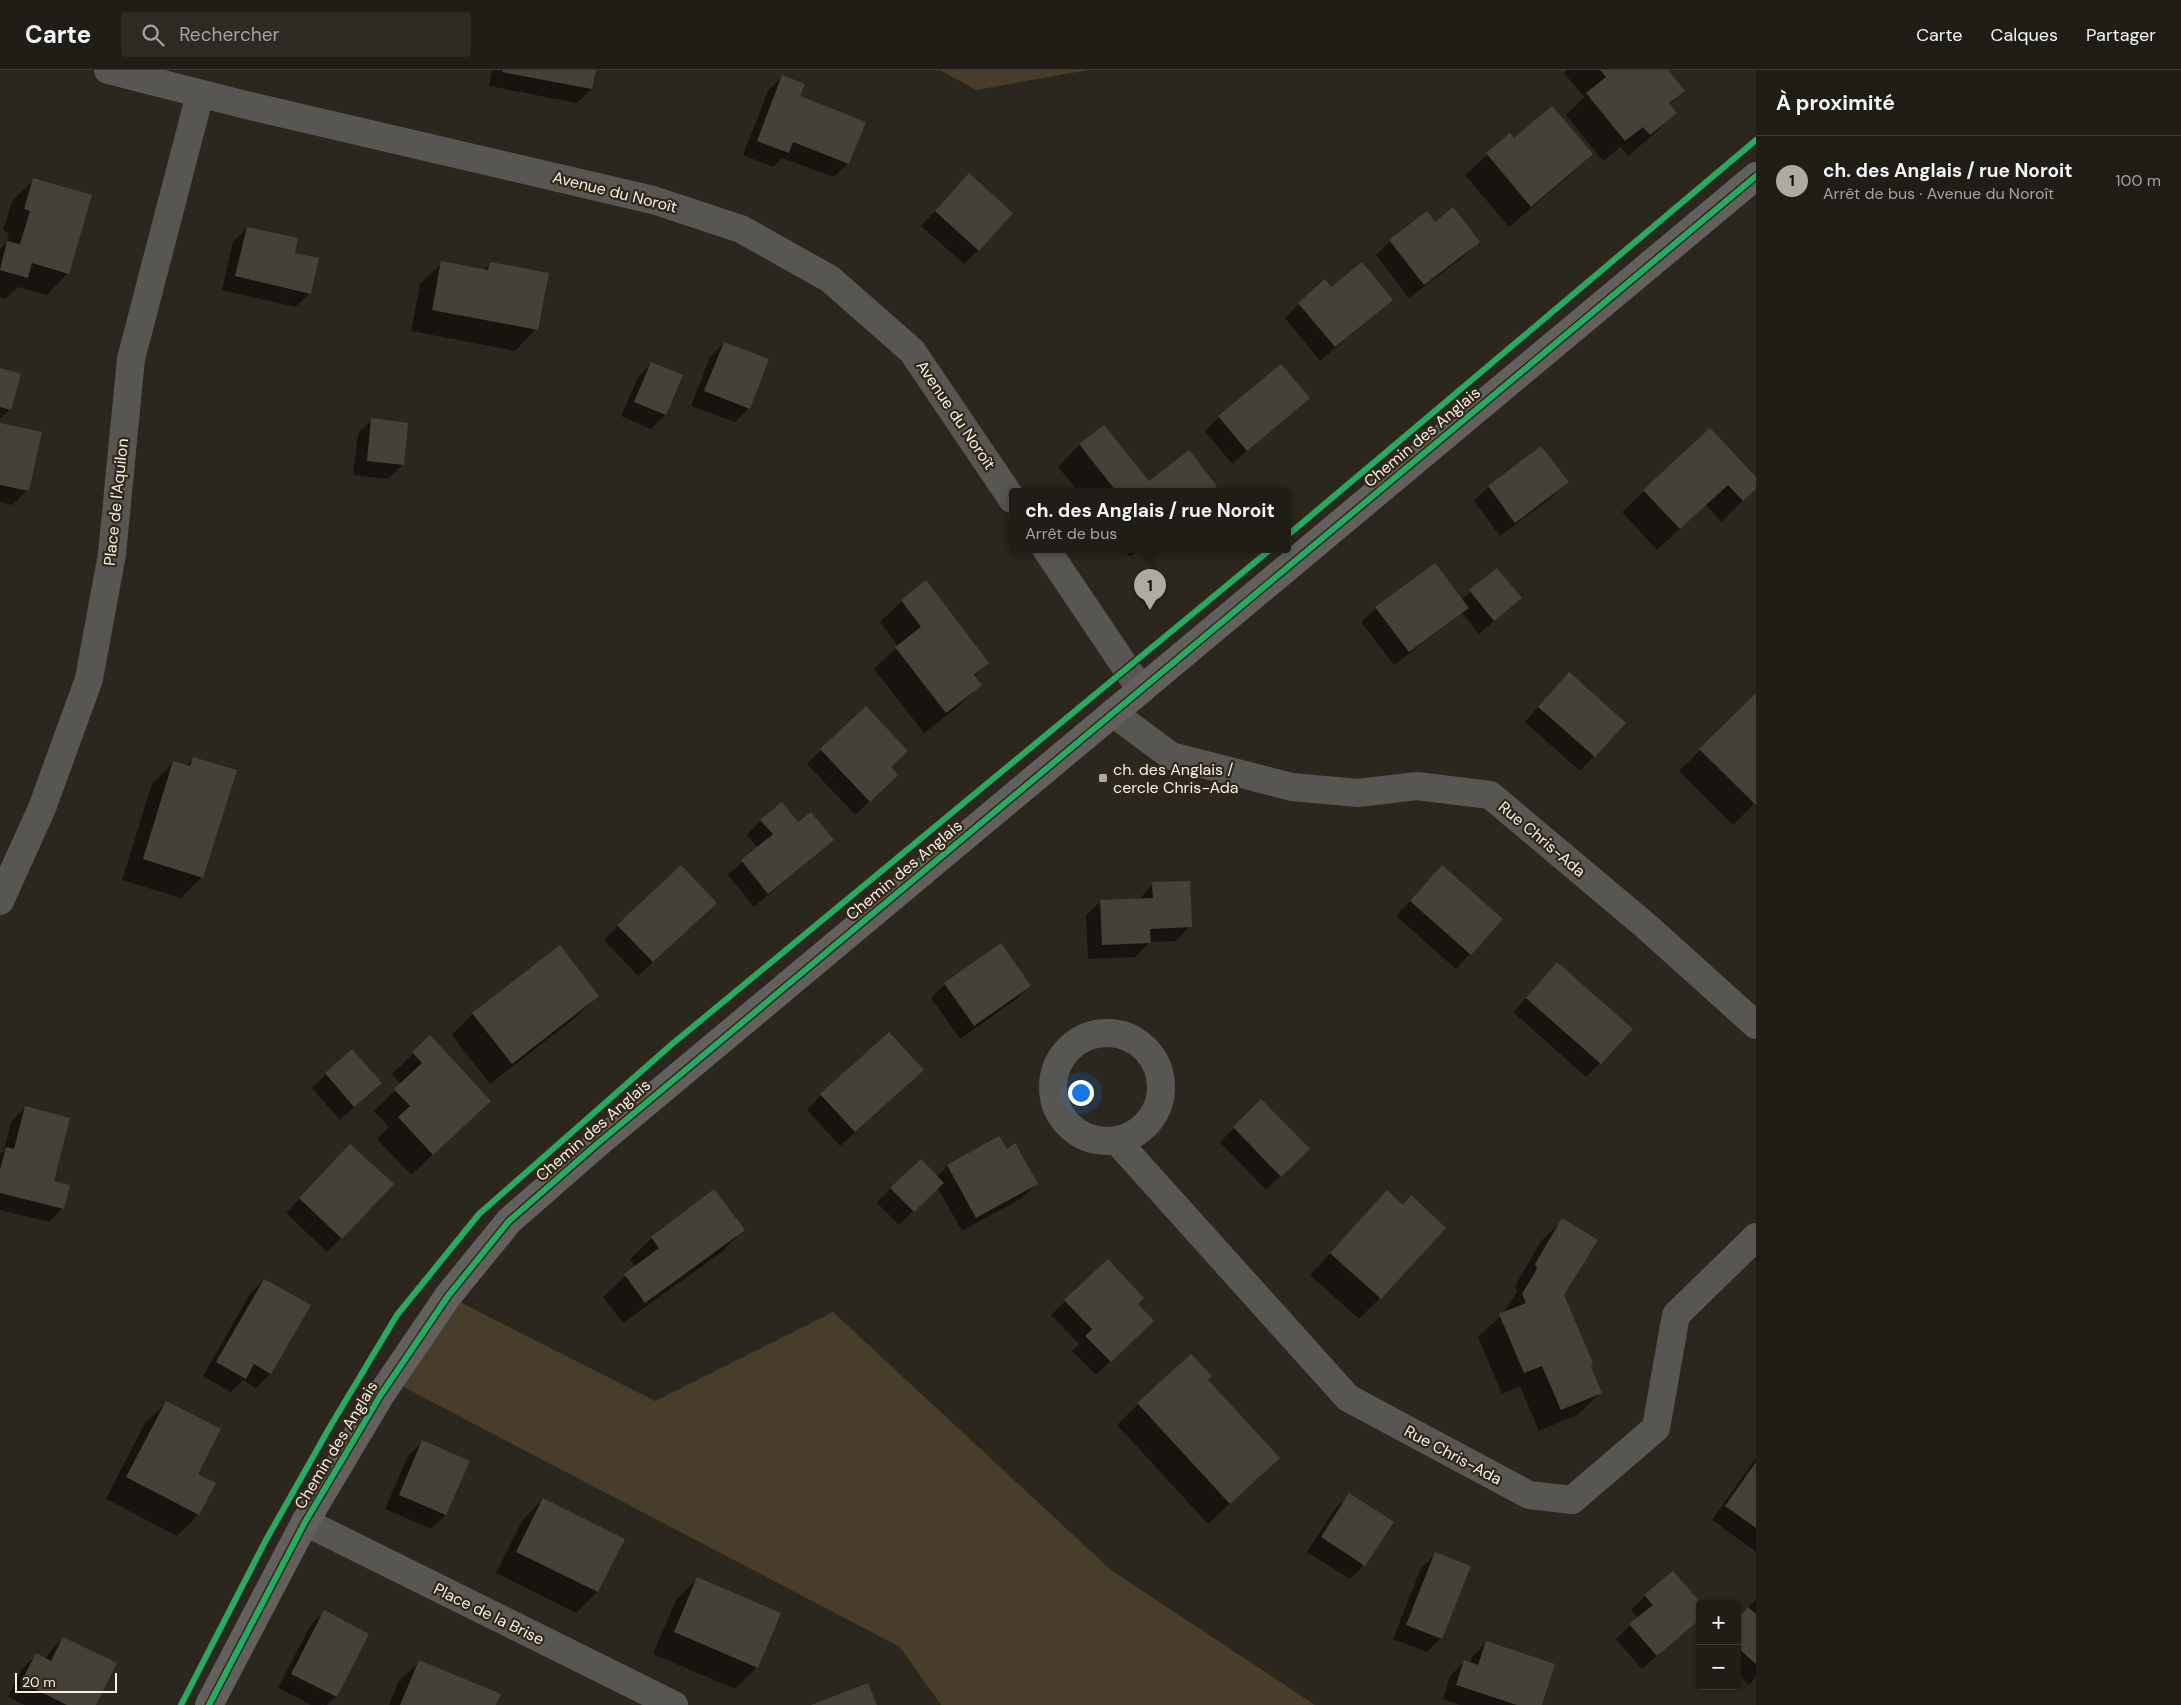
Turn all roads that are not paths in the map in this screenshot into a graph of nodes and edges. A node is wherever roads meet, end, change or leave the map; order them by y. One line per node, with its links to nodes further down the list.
1 (108, 70): 2 (street, Avenue du Noroît)
2 (200, 94): 4 (street, Avenue du Noroît); 8 (street, Place de l'Aquilon)
3 (1756, 176): 6 (street, Chemin des Anglais)
4 (1009, 495)
5 (1049, 553): 6 (street)
6 (1141, 690): 7 (street, Chemin des Anglais)
7 (1113, 714): 9 (street, Rue Chris-Ada); 12 (street, Chemin des Anglais)
8 (0, 901)
9 (1756, 1025)
10 (1116, 1140): 11 (street, Rue Chris-Ada)
11 (1756, 1236)
12 (305, 1522): 13 (street, Chemin des Anglais); 14 (street, Place de la Brise)
13 (209, 1705)
14 (674, 1705)

